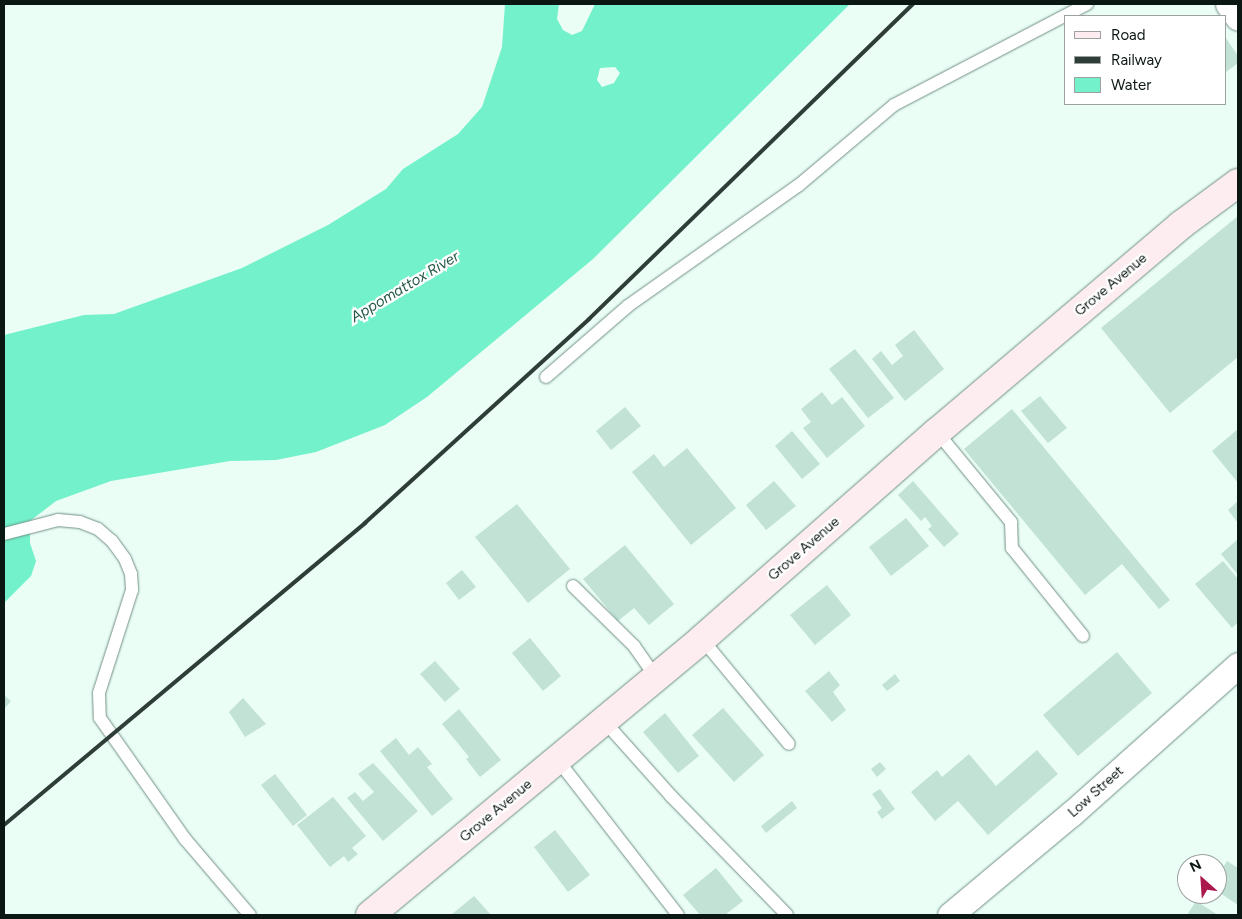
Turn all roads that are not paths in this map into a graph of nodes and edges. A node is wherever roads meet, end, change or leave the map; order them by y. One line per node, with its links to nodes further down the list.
1 (1087, 4): 3 (lane)
2 (1228, 4): 5 (street)
3 (1066, 15)
4 (1064, 16): 7 (lane)
5 (1238, 18)
6 (1238, 183): 8 (main road, Grove Avenue)
7 (546, 378)
8 (937, 432): 11 (lane); 12 (main road, Grove Avenue)
9 (4, 534): 18 (lane)
10 (573, 586): 14 (lane)
11 (1083, 636)
12 (702, 639): 14 (main road, Grove Avenue); 16 (lane)
13 (1238, 665): 22 (street, Low Street)
14 (656, 677): 15 (main road, Grove Avenue)
15 (604, 720): 17 (main road, Grove Avenue); 21 (lane)
16 (789, 744)
17 (558, 760): 19 (main road, Grove Avenue); 20 (lane)
18 (250, 915)
19 (370, 915)
20 (678, 915)
21 (787, 915)
22 (950, 915)

